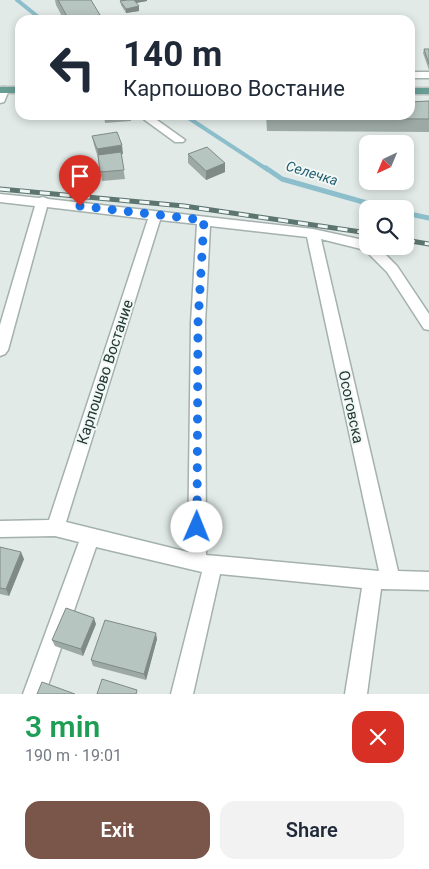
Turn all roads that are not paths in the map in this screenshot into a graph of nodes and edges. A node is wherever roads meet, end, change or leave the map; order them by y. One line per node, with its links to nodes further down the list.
1 (415, 75): 2 (street)
2 (429, 75)
3 (15, 91): 6 (main road)
4 (415, 91): 5 (main road)
5 (429, 91)
6 (2, 93)
7 (150, 120): 8 (street)
8 (179, 140)
9 (0, 198): 10 (street)
10 (43, 202): 11 (street); 17 (street)
11 (155, 216): 12 (street); 18 (street, Карпошово Востание)
12 (204, 220): 13 (street); 21 (street)
13 (313, 233): 14 (street); 22 (street, Осоговска)
14 (359, 244)
15 (377, 255): 16 (street)
16 (429, 325)
17 (0, 350)
18 (55, 528): 19 (street); 20 (street)
19 (0, 529)
20 (90, 537): 21 (street); 24 (street)
21 (205, 564): 22 (street); 25 (street)
22 (382, 580): 23 (street); 26 (street, Осоговска)
23 (429, 581)
24 (34, 694)
25 (182, 694)
26 (356, 694)

